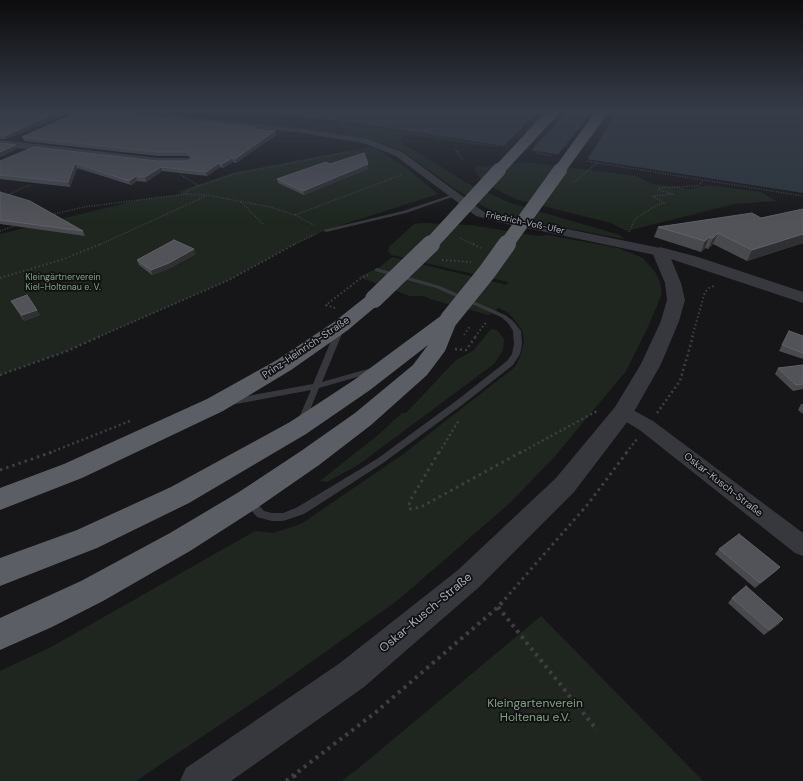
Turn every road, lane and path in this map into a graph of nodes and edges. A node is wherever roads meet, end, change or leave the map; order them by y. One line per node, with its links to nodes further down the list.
1 (30, 148): 9 (street)
2 (46, 148): 13 (street)
3 (387, 148): 21 (street, Friedrich-Voß-Ufer)
4 (519, 148): 37 (highway, Prinz-Heinrich-Straße, bridge)
5 (576, 148): 38 (highway, bridge)
6 (455, 150): 11 (path)
7 (349, 152): 18 (path)
8 (531, 152): 10 (path)
9 (20, 153)
10 (553, 156)
11 (463, 160)
12 (582, 160): 15 (path)
13 (188, 161)
14 (397, 170): 25 (path)
15 (703, 180): 22 (path); 31 (path)
16 (195, 184): 18 (path)
17 (32, 185): 23 (path)
18 (199, 186): 19 (path)
19 (185, 194): 20 (path); 26 (path)
20 (206, 195): 24 (path); 34 (path)
21 (453, 196): 29 (lane); 32 (street, Friedrich-Voß-Ufer)
22 (803, 196)
23 (0, 199)
24 (241, 201): 25 (path); 28 (path)
25 (295, 215): 29 (path)
26 (45, 217)
27 (23, 224): 30 (path)
28 (263, 224)
29 (326, 230): 42 (path)
30 (0, 231)
31 (628, 234)
32 (656, 251): 36 (street, Friedrich-Voß-Ufer); 46 (street, Oskar-Kusch-Straße)
33 (377, 270): 44 (lane)
34 (0, 278)
35 (361, 278): 37 (path)
36 (803, 298)
37 (337, 313): 43 (lane); 45 (highway, Prinz-Heinrich-Straße)
38 (449, 319): 41 (highway); 51 (highway)
39 (483, 328): 40 (path)
40 (454, 349)
41 (389, 364): 43 (lane); 48 (highway)
42 (0, 375)
43 (317, 386): 45 (lane); 48 (lane)
44 (459, 403): 46 (path); 51 (lane)
45 (215, 405): 50 (highway, Prinz-Heinrich-Straße)
46 (623, 412): 52 (street, Oskar-Kusch-Straße); 58 (street, Oskar-Kusch-Straße)
47 (137, 418): 49 (path)
48 (298, 428): 53 (highway)
49 (0, 470)
50 (0, 499)
51 (248, 500): 55 (highway)
52 (803, 546)
53 (0, 572)
54 (498, 607): 56 (path)
55 (0, 634)
56 (597, 730)
57 (294, 775): 59 (path)
58 (199, 781)
59 (296, 781)

